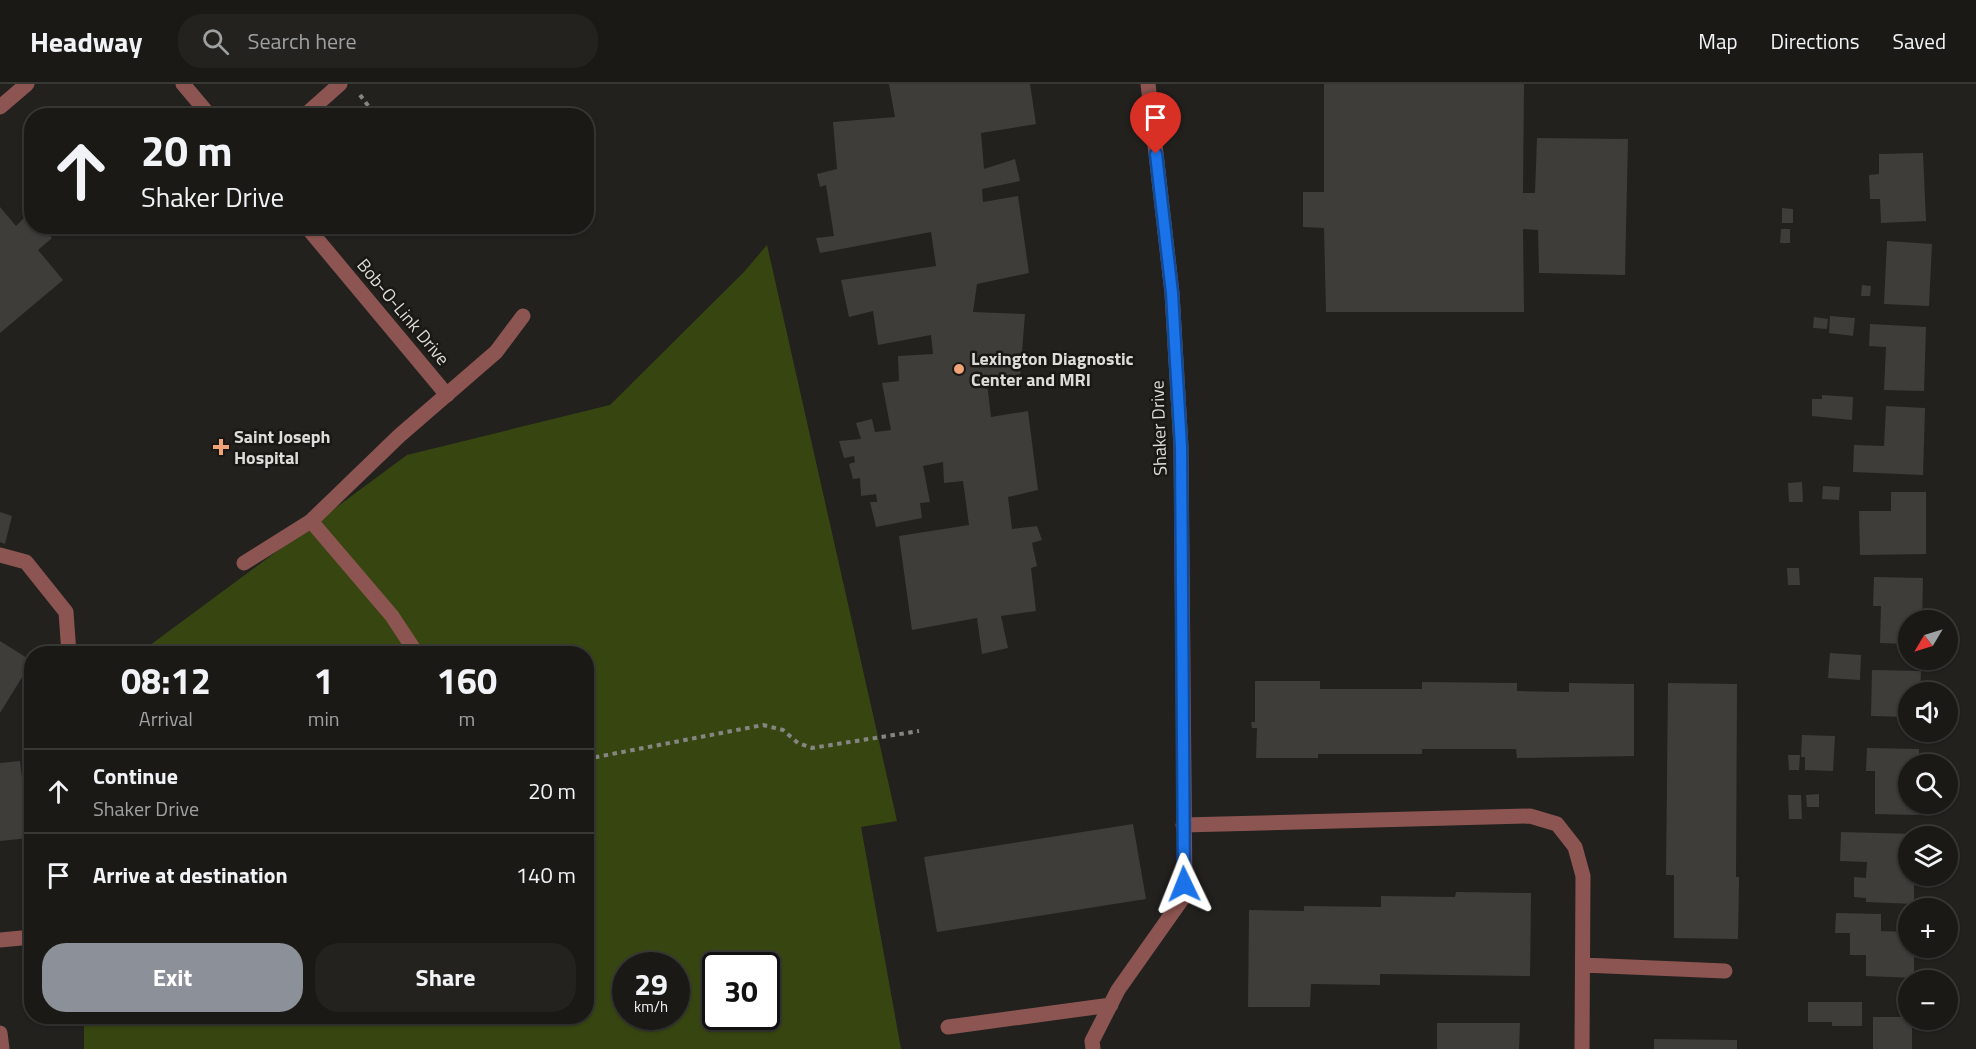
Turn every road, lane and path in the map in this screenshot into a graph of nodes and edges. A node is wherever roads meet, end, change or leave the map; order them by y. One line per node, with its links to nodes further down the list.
1 (27, 84): 6 (street)
2 (183, 84): 7 (street)
3 (340, 84): 8 (street)
4 (1148, 84): 20 (street, Shaker Drive)
5 (358, 92): 9 (path)
6 (0, 107)
7 (203, 108)
8 (313, 108)
9 (370, 108)
10 (313, 234): 12 (street, Bob-O-Link Drive)
11 (523, 316): 12 (street)
12 (447, 395): 13 (street)
13 (311, 521): 15 (street); 17 (street)
14 (0, 555): 16 (street)
15 (244, 563)
16 (68, 646)
17 (412, 646)
18 (920, 730): 19 (path)
19 (594, 757)
20 (1183, 825): 23 (street); 25 (street, Shaker Drive)
21 (24, 938): 22 (street)
22 (0, 940)
23 (1583, 965): 24 (street); 30 (street)
24 (1725, 971)
25 (1111, 1005): 26 (street); 29 (street, Shaker Drive)
26 (948, 1027)
27 (0, 1033): 28 (street)
28 (2, 1049)
29 (1094, 1049)
30 (1582, 1049)

